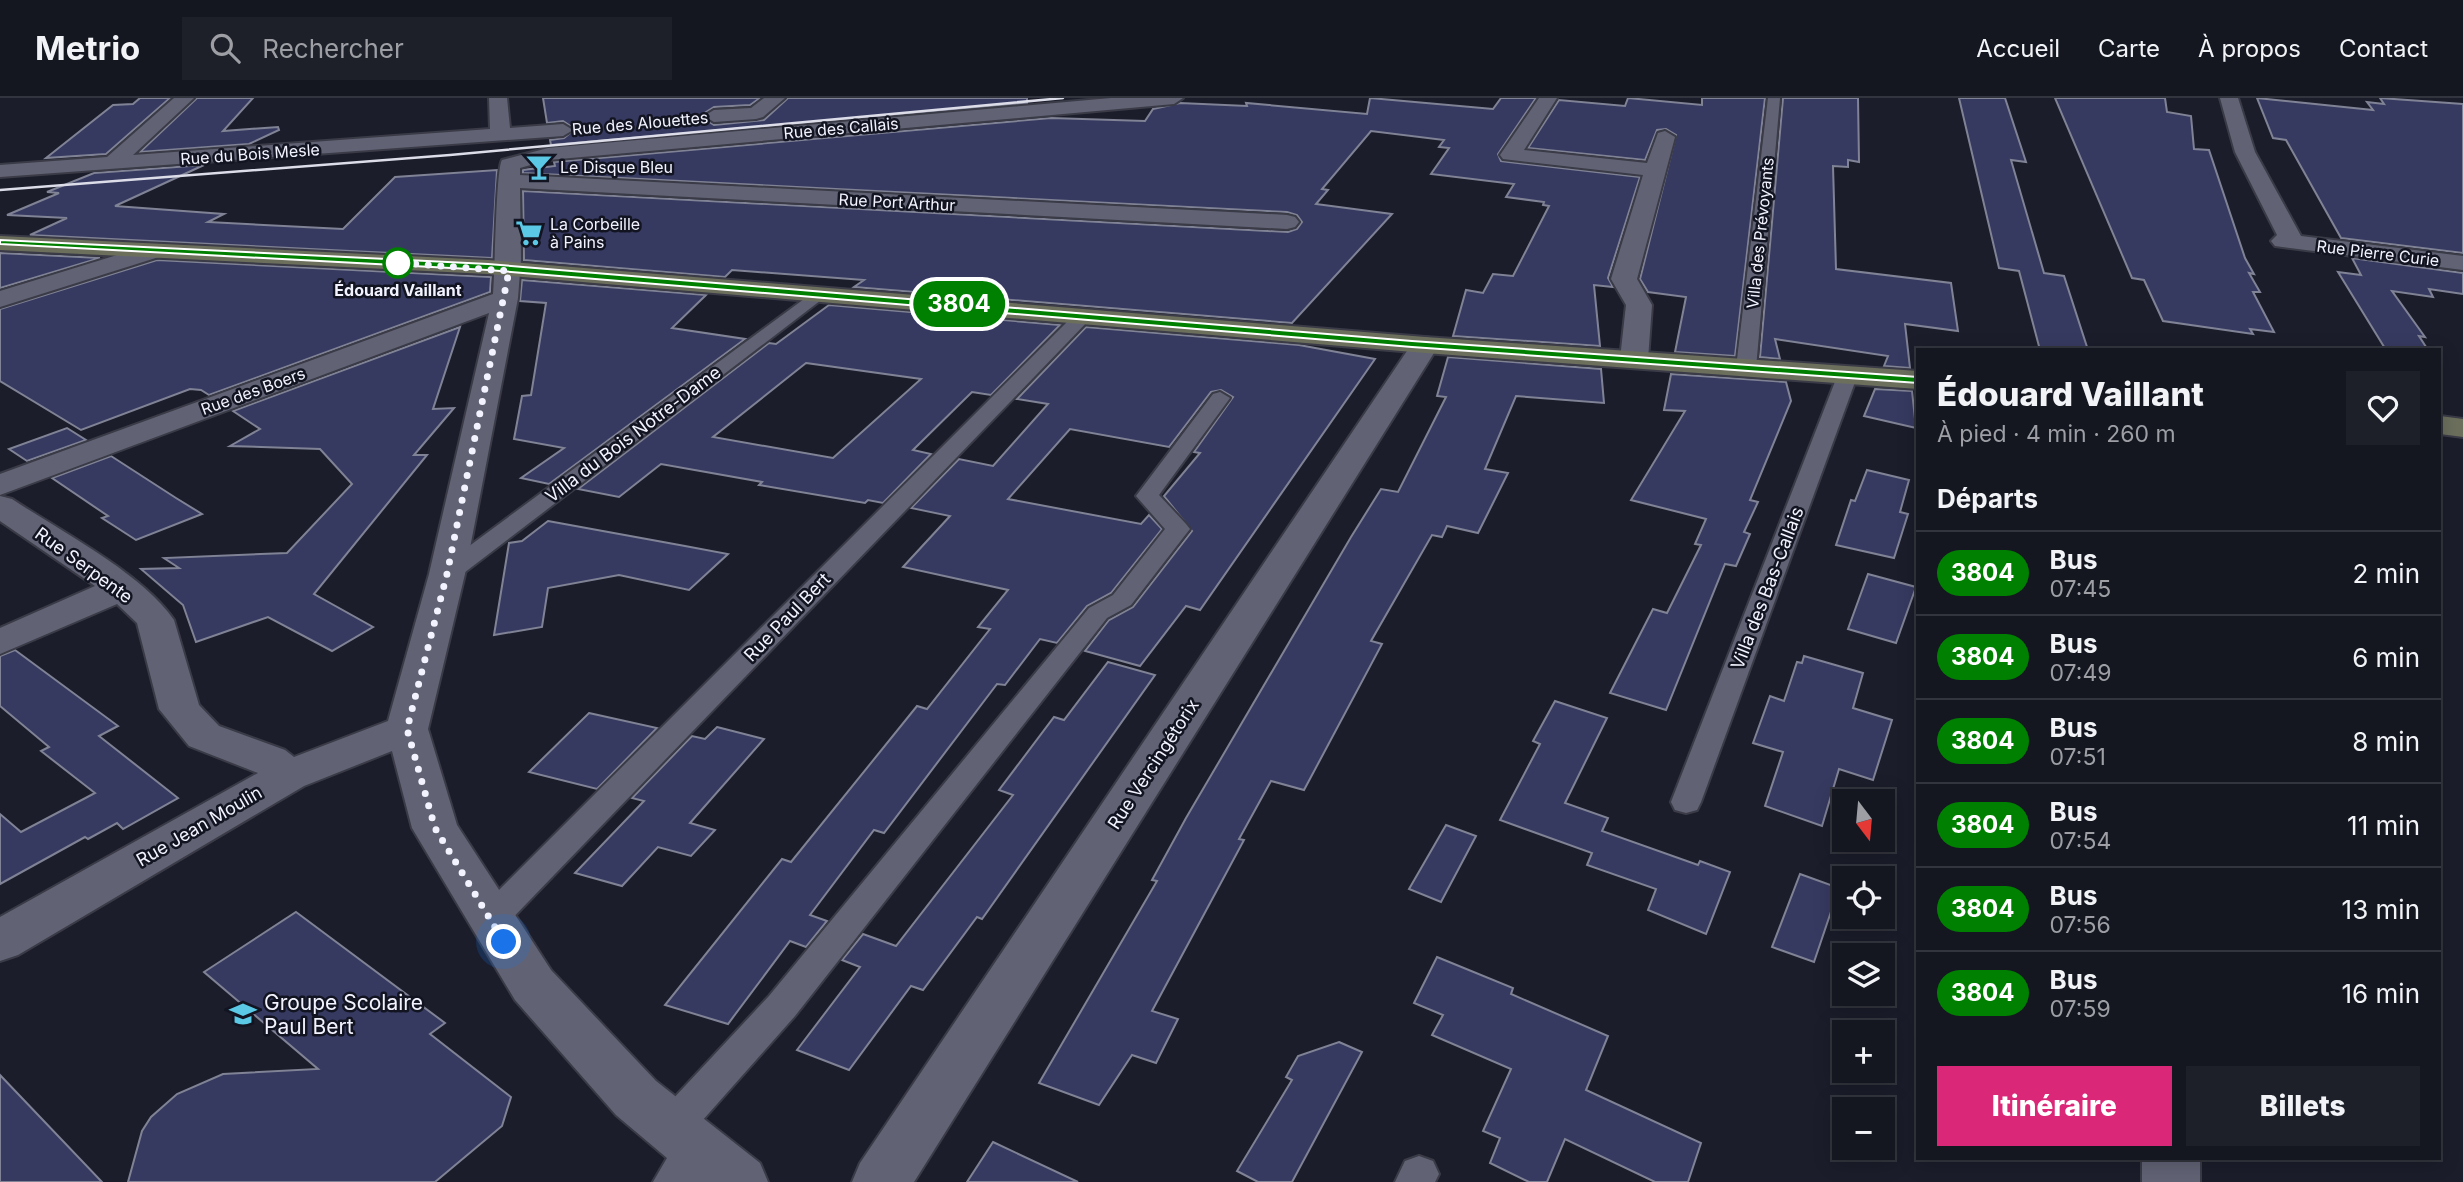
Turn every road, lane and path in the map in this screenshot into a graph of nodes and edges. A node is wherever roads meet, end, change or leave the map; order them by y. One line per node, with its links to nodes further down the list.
1 (185, 98): 12 (street)
2 (498, 98): 10 (street)
3 (776, 98): 8 (street, Rue des Alouettes)
4 (1174, 98): 15 (street, Rue des Callais)
5 (1548, 98): 13 (street)
6 (1774, 98): 26 (lane, Villa des Prévoyants)
7 (2229, 98): 19 (street, Rue Pierre Curie)
8 (696, 118)
9 (577, 128): 10 (street, Rue des Alouettes)
10 (500, 134): 12 (street, Rue du Bois Mesle)
11 (1665, 137): 13 (street)
12 (111, 164): 14 (street, Rue du Bois Mesle)
13 (1655, 170): 25 (street)
14 (0, 171)
15 (508, 173): 16 (street, Rue Port Arthur); 20 (street)
16 (1287, 222)
17 (0, 243): 18 (street)
18 (153, 251): 20 (street); 22 (street)
19 (2463, 263)
20 (507, 284): 21 (street); 32 (street, Rue des Boers); 34 (street)
21 (819, 293): 23 (street); 34 (lane, Villa du Bois Notre-Dame)
22 (0, 299)
23 (1084, 314): 24 (street); 40 (lane, Rue Paul Bert)
24 (1425, 345): 25 (street); 44 (street, Rue Vercingétorix)
25 (1634, 359): 26 (street)
26 (1746, 368): 27 (street)
27 (1849, 374): 28 (street); 39 (lane, Villa des Bas-Callais)
28 (1916, 380)
29 (1220, 398): 43 (lane)
30 (2441, 425): 31 (street)
31 (2463, 428)
32 (0, 485)
33 (0, 506): 35 (street, Rue Serpente)
34 (447, 574): 37 (street)
35 (122, 588): 36 (street); 38 (street, Rue Serpente)
36 (0, 642)
37 (407, 729): 38 (street, Rue Jean Moulin); 40 (street)
38 (289, 775): 41 (street, Rue Jean Moulin)
39 (1686, 802)
40 (490, 920): 43 (street)
41 (0, 941)
42 (2171, 1160): 45 (street)
43 (700, 1162)
44 (881, 1182)
45 (2171, 1182)

